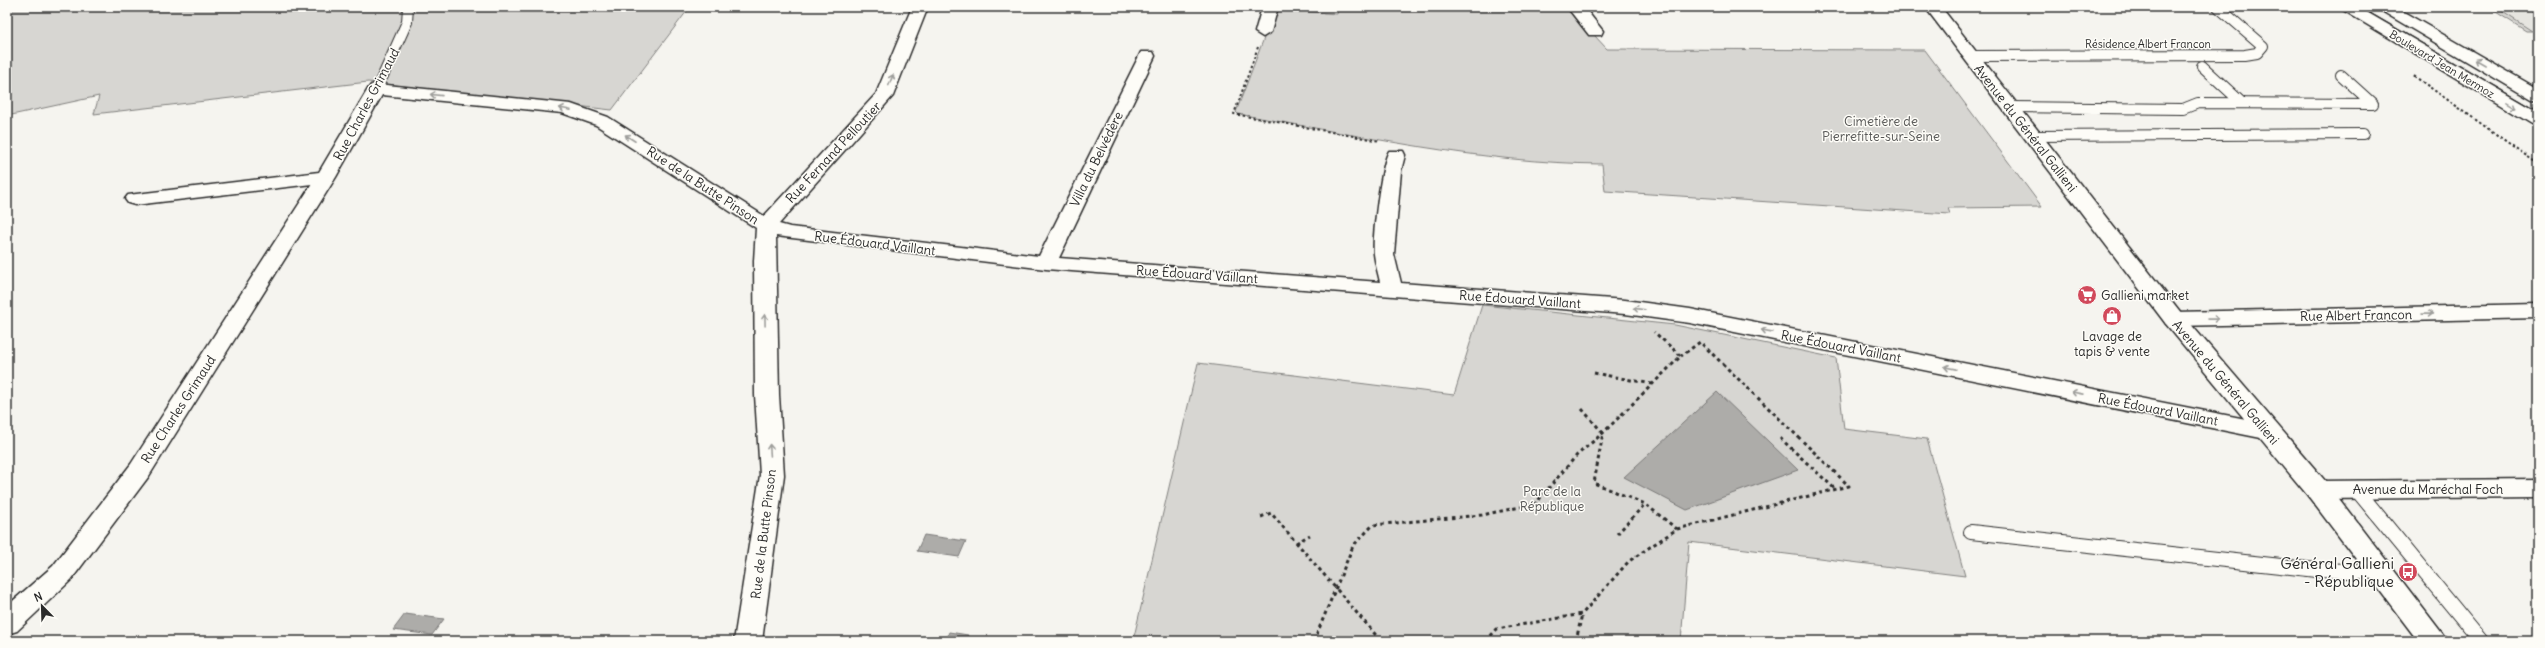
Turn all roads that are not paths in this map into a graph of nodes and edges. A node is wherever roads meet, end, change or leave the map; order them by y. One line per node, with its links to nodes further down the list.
1 (408, 7): 15 (lane, Rue Charles Grimaud)
2 (920, 7): 25 (street, Rue Fernand Pelloutier, one-way to 2)
3 (1270, 7): 10 (street)
4 (1575, 7): 9 (street)
5 (1933, 7): 12 (street, Avenue du Général Gallieni)
6 (2218, 7): 12 (lane, Résidence Albert Francon)
7 (2346, 7): 19 (street, Boulevard Jean Mermoz, one-way to 19)
8 (2383, 7): 16 (street, Boulevard Jean Mermoz, one-way to 8)
9 (1595, 31)
10 (1263, 32)
11 (1146, 56): 26 (street, Villa du Belvédère)
12 (1970, 56): 18 (street, Avenue du Général Gallieni)
13 (2202, 66): 17 (lane)
14 (2341, 75): 17 (lane)
15 (377, 89): 23 (street, Rue Charles Grimaud); 25 (street, Rue de la Butte Pinson, one-way to 15)
16 (2538, 96)
17 (2242, 103): 18 (lane)
18 (2010, 107): 21 (street, Avenue du Général Gallieni)
19 (2538, 120)
20 (2363, 134): 21 (lane)
21 (2032, 136): 29 (street, Avenue du Général Gallieni)
22 (1396, 155): 27 (street)
23 (326, 177): 24 (street); 36 (street, Rue Charles Grimaud)
24 (135, 199)
25 (766, 226): 26 (street, Rue Édouard Vaillant); 37 (street, Rue de la Butte Pinson, one-way to 25)
26 (1046, 263): 27 (street, Rue Édouard Vaillant)
27 (1392, 289): 30 (street, Rue Édouard Vaillant, one-way to 27)
28 (2538, 311): 29 (street, Rue Albert Francon, one-way to 28)
29 (2174, 320): 30 (street, Avenue du Général Gallieni)
30 (2266, 431): 33 (street, Avenue du Général Gallieni)
31 (2538, 488): 32 (street, Avenue du Maréchal Foch)
32 (2356, 489): 33 (street, Avenue du Maréchal Foch); 39 (lane)
33 (2318, 490): 35 (street, Avenue du Général Gallieni)
34 (1971, 532): 35 (lane)
35 (2381, 572): 38 (street, Avenue du Général Gallieni)
36 (7, 623)
37 (748, 641)
38 (2434, 641)
39 (2481, 641)

